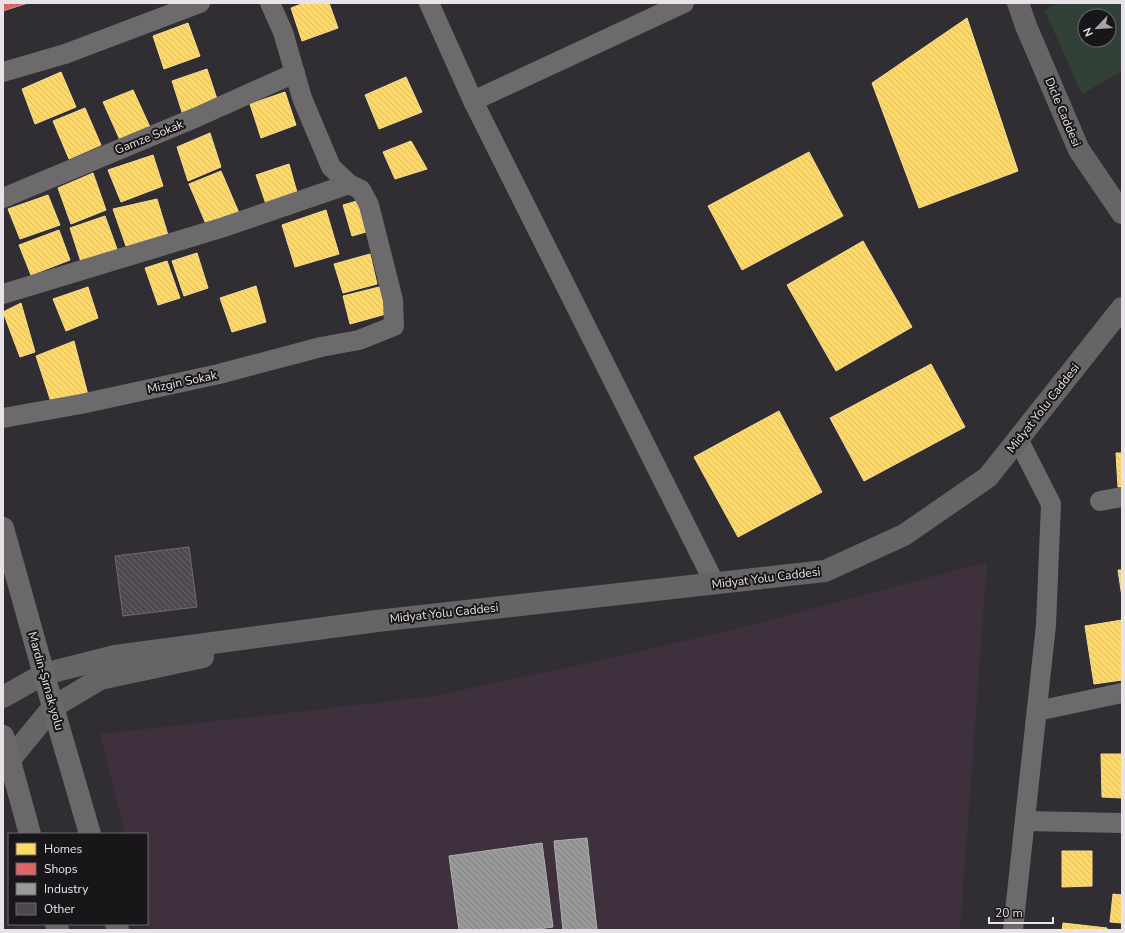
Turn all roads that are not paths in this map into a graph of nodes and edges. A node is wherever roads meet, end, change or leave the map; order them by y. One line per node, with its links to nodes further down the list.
1 (200, 3): 7 (street)
2 (270, 3): 8 (street)
3 (429, 3): 9 (street)
4 (684, 3): 6 (street)
5 (1018, 3): 12 (street, Dicle Caddesi)
6 (650, 10): 9 (street)
7 (3, 72)
8 (295, 74): 10 (street); 11 (street, Gamze Sokak)
9 (473, 101): 20 (street)
10 (349, 184): 13 (street); 15 (street, Mizgin Sokak)
11 (3, 198)
12 (1122, 213)
13 (3, 294)
14 (1122, 308): 16 (street, Midyat Yolu Caddesi)
15 (3, 418)
16 (1018, 439): 20 (street, Midyat Yolu Caddesi); 26 (street)
17 (1122, 497): 18 (street)
18 (1100, 501)
19 (3, 528): 22 (highway, Mardin-Şırnak yolu)
20 (715, 584): 21 (street, Midyat Yolu Caddesi)
21 (377, 621): 22 (street); 25 (street)
22 (44, 674): 24 (street); 25 (highway, Mardin-Şırnak yolu)
23 (1122, 693): 26 (street)
24 (3, 697)
25 (53, 707): 28 (street); 32 (highway, Mardin-Şırnak yolu)
26 (1037, 710): 29 (street)
27 (3, 736): 28 (highway)
28 (6, 765): 31 (highway)
29 (1025, 821): 30 (street); 33 (street)
30 (1122, 823)
31 (30, 833)
32 (90, 833)
33 (1013, 930)

